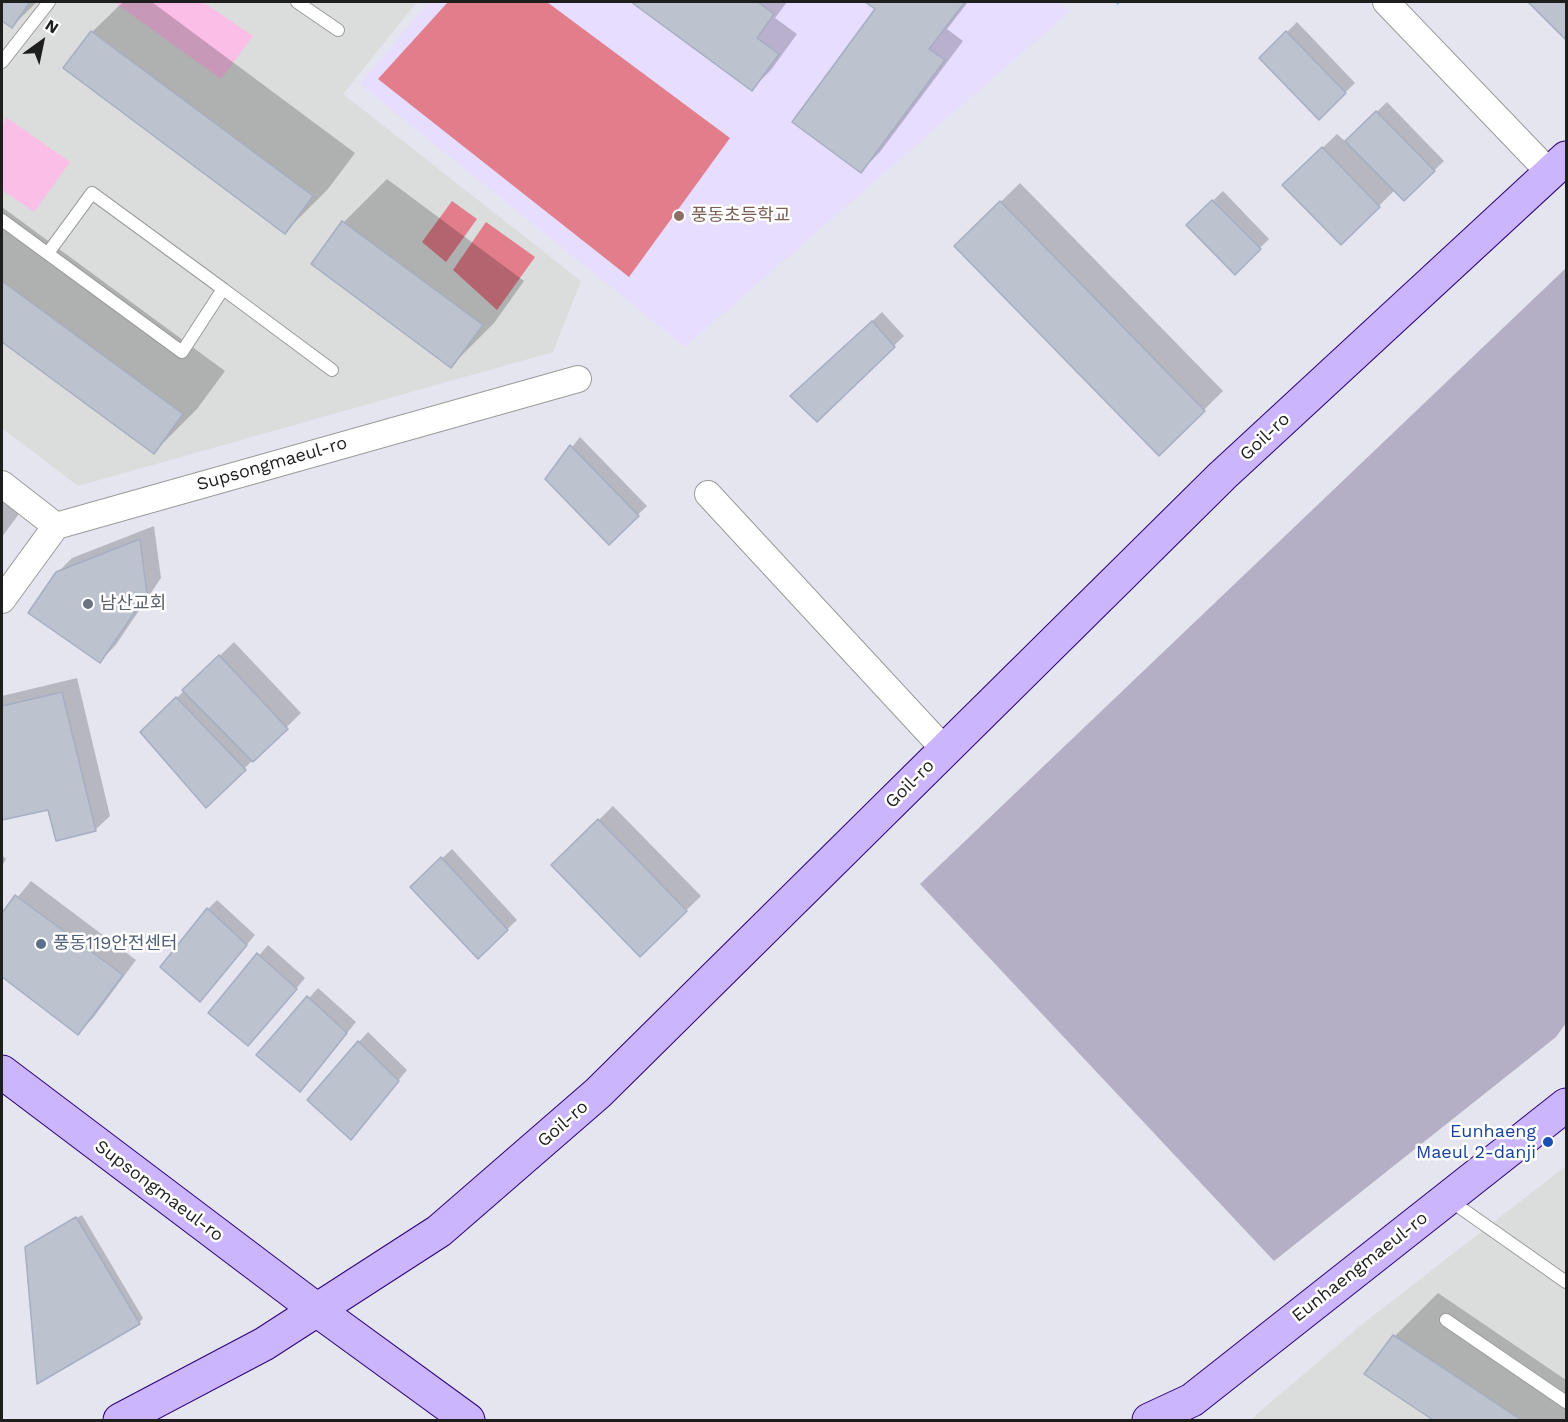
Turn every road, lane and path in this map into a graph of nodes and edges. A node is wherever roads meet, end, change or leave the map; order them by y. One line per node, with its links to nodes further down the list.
1 (49, 2): 5 (lane)
2 (297, 2): 4 (lane)
3 (1386, 2): 6 (street)
4 (338, 30)
5 (2, 62)
6 (1558, 165): 16 (main road, Goil-ro)
7 (2, 220): 8 (lane)
8 (48, 254): 9 (lane); 9 (lane)
9 (223, 289): 10 (lane)
10 (332, 370)
11 (578, 379): 14 (street, Supsongmaeul-ro)
12 (2, 484): 14 (street)
13 (708, 494): 16 (street, Goil-ro)
14 (56, 526): 15 (street)
15 (2, 600)
16 (945, 750): 21 (main road, Goil-ro)
17 (2, 1072): 21 (main road, Supsongmaeul-ro)
18 (1566, 1105): 19 (main road, Eunhaengmaeul-ro)
19 (1448, 1198): 20 (lane); 26 (main road, Eunhaengmaeul-ro)
20 (1566, 1282)
21 (317, 1310): 24 (main road, Goil-ro); 25 (main road, Supsongmaeul-ro)
22 (1446, 1320): 23 (lane)
23 (1566, 1402)
24 (120, 1420)
25 (468, 1420)
26 (1149, 1420)

